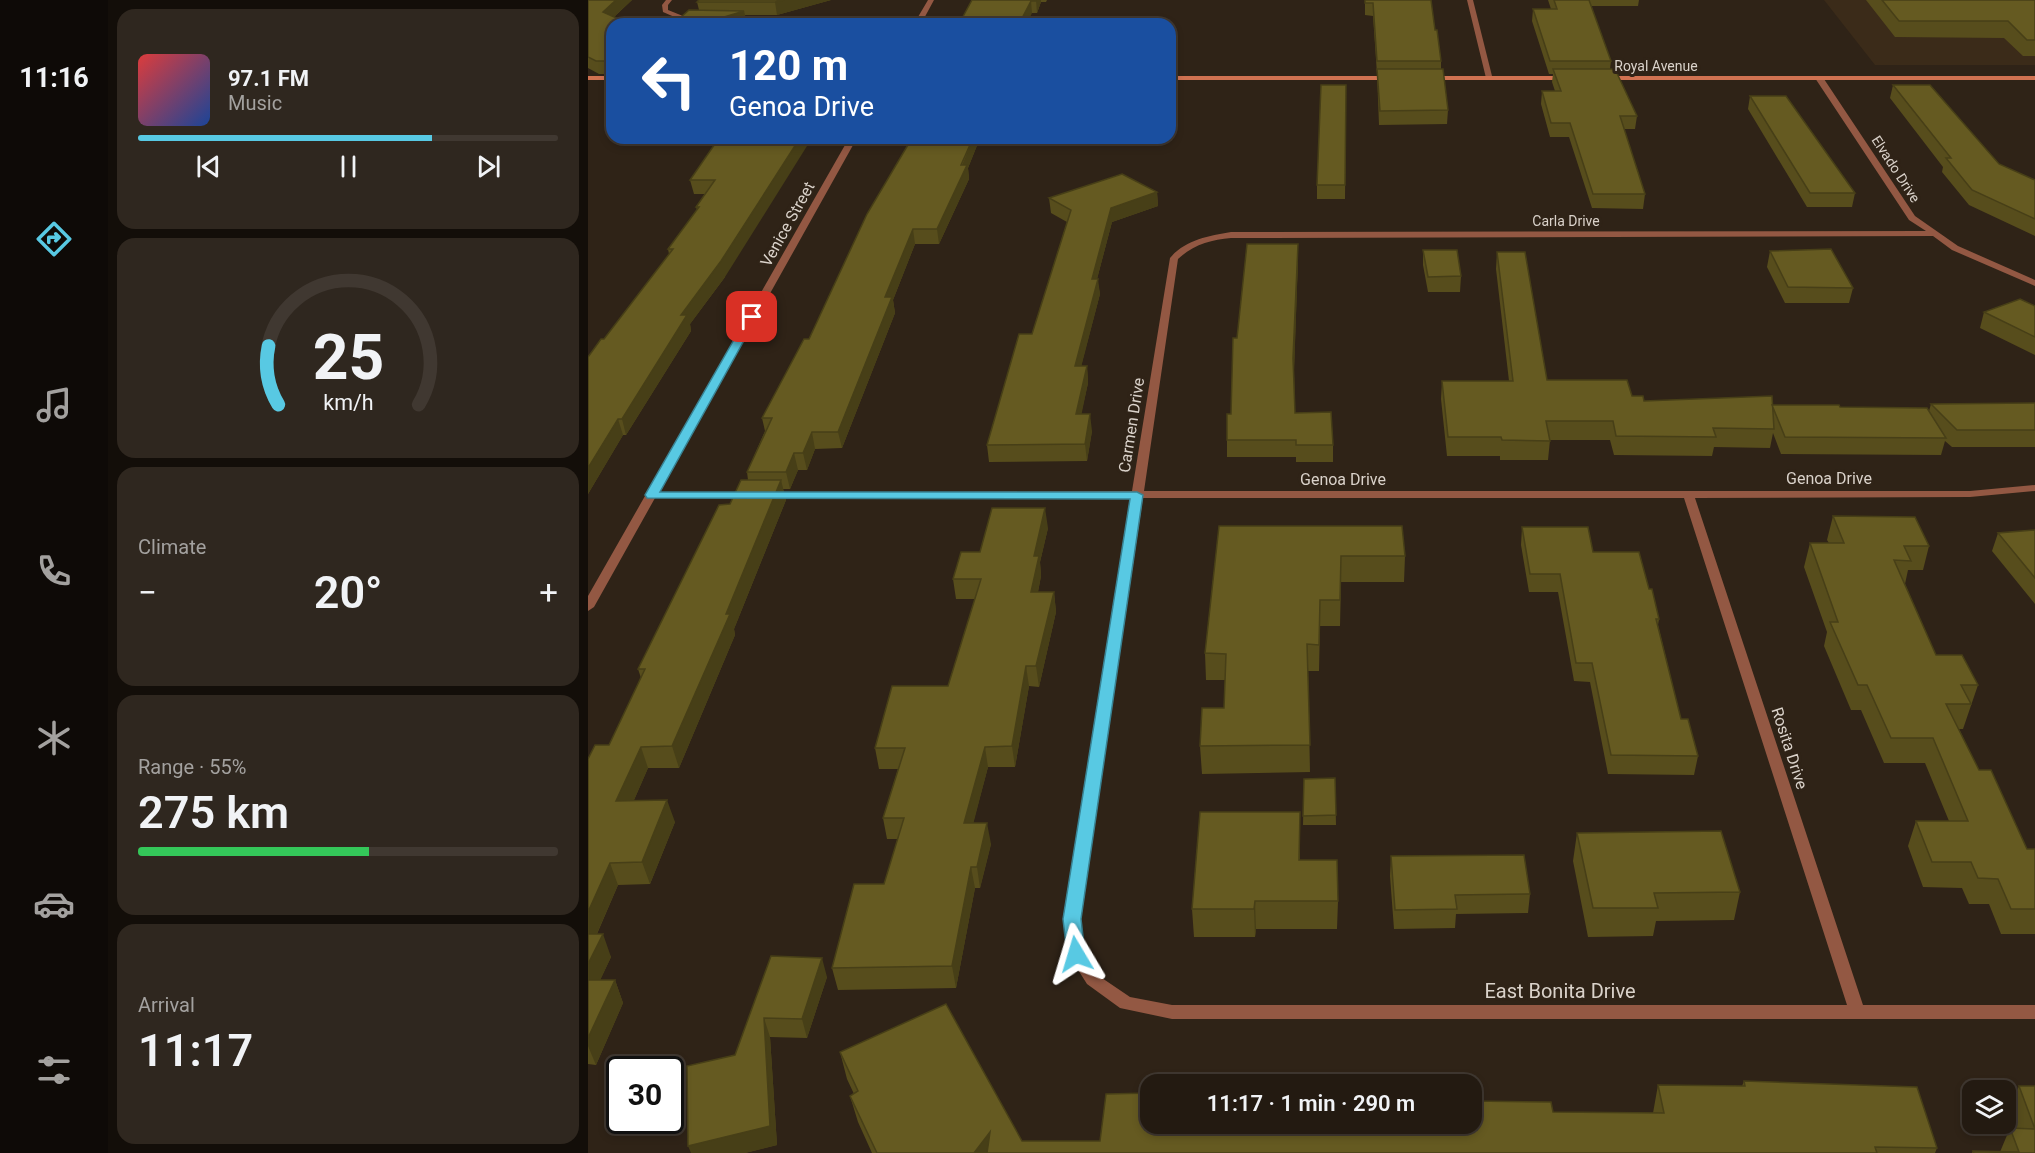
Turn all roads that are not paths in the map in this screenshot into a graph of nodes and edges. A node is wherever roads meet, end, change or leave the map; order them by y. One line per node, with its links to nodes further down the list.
1 (669, 0): 4 (street)
2 (932, 0): 5 (street)
3 (1470, 0): 11 (street)
4 (698, 18)
5 (921, 18)
6 (588, 78): 7 (main road)
7 (606, 78)
8 (1176, 78): 9 (main road)
9 (1396, 78)
10 (1419, 78): 11 (main road)
11 (1490, 78): 12 (main road)
12 (1574, 78)
13 (1597, 78): 14 (main road, Royal Avenue)
14 (1820, 78): 15 (main road, Royal Avenue); 17 (street, Elvado Drive)
15 (2035, 78)
16 (850, 144): 21 (street, Venice Street)
17 (1932, 234): 18 (street, Carla Drive); 19 (street, Elvado Drive)
18 (1200, 241): 22 (street, Carmen Drive)
19 (2035, 283)
20 (2035, 488): 23 (street, Genoa Drive)
21 (651, 495): 22 (street, Genoa Drive); 24 (street, Venice Street)
22 (1137, 495): 23 (street, Genoa Drive); 25 (street, Carmen Drive)
23 (1689, 495): 26 (street, Rosita Drive)
24 (588, 607)
25 (1094, 980): 26 (street, East Bonita Drive)
26 (1857, 1012): 27 (street, East Bonita Drive)
27 (2035, 1012)

